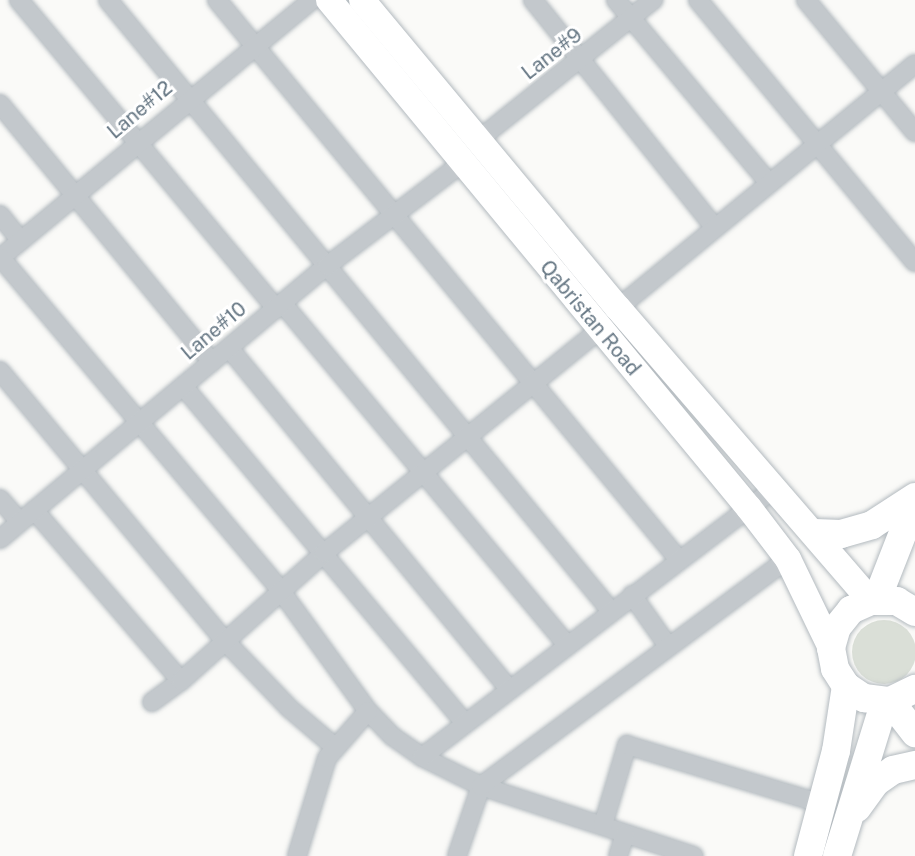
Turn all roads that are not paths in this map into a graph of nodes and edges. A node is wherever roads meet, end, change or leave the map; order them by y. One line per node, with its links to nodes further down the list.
1 (19, 0): 22 (street)
2 (108, 0): 18 (street)
3 (217, 0): 14 (street)
4 (312, 0): 14 (street, Lane#12)
5 (329, 0): 13 (street, Qabristan Road)
6 (362, 0): 13 (street, Qabristan Road)
7 (533, 0): 15 (street)
8 (616, 0): 12 (street)
9 (653, 0): 12 (street, Lane#9)
10 (698, 0): 23 (street)
11 (806, 0): 17 (street)
12 (631, 19): 15 (street, Lane#9); 25 (street)
13 (371, 29): 21 (street, Qabristan Road); 24 (street, Qabristan Road)
14 (254, 46): 18 (street, Lane#12); 27 (street)
15 (581, 59): 21 (street, Lane#9); 29 (street)
16 (915, 64): 17 (street)
17 (881, 92): 20 (street); 23 (street)
18 (189, 98): 22 (street, Lane#12); 33 (street)
19 (0, 104): 26 (street)
20 (915, 132)
21 (477, 141): 35 (street, Qabristan Road)
22 (137, 142): 26 (street, Lane#12); 34 (street)
23 (817, 144): 25 (street); 32 (street)
24 (462, 163): 27 (street, Lane#10); 36 (street, Qabristan Road)
25 (769, 183): 29 (street)
26 (75, 195): 30 (street, Lane#12); 38 (street)
27 (395, 214): 33 (street, Lane#10); 40 (street)
28 (0, 215): 30 (street)
29 (714, 227): 35 (street)
30 (21, 241): 31 (street, Lane#12)
31 (0, 258): 42 (street)
32 (915, 262)
33 (327, 266): 34 (street, Lane#10); 43 (street)
34 (279, 306): 37 (street, Lane#10); 45 (street)
35 (618, 308): 46 (street, Qabristan Road)
36 (599, 330): 40 (street); 50 (street, Qabristan Road)
37 (229, 348): 38 (street, Lane#10); 52 (street)
38 (212, 362): 41 (street, Lane#10)
39 (0, 371): 44 (street)
40 (531, 385): 43 (street); 58 (street)
41 (183, 386): 42 (street, Lane#10); 56 (street)
42 (141, 421): 44 (street, Lane#10); 59 (street)
43 (468, 437): 45 (street); 63 (street)
44 (82, 470): 51 (street, Lane#10); 64 (street)
45 (423, 474): 52 (street); 65 (street)
46 (772, 490): 50 (street); 54 (street, Qabristan Road)
47 (915, 497): 54 (main road)
48 (0, 499): 53 (street)
49 (915, 502): 61 (main road)
50 (749, 508): 57 (street, Qabristan Road); 58 (street)
51 (34, 510): 53 (street, Lane#10); 68 (street)
52 (367, 519): 56 (street); 70 (street)
53 (20, 522): 55 (street, Lane#10)
54 (815, 533): 61 (street, Qabristan Road)
55 (0, 539)
56 (324, 553): 59 (street); 75 (street)
57 (788, 559): 66 (street); 67 (street, Qabristan Road)
58 (679, 560): 60 (street)
59 (281, 591): 64 (street); 74 (street)
60 (632, 595): 63 (street); 66 (street)
61 (874, 600): 62 (main road); 67 (main road)
62 (913, 603)
63 (611, 610): 65 (street)
64 (226, 642): 68 (street); 77 (street)
65 (567, 645): 70 (street)
66 (668, 646): 80 (street)
67 (831, 648): 69 (main road)
68 (181, 681): 73 (street)
69 (846, 686): 72 (main road); 81 (main road)
70 (509, 689): 75 (street)
71 (915, 689): 72 (main road)
72 (888, 701): 76 (main road); 83 (main road)
73 (152, 702)
74 (368, 711): 77 (street); 78 (street)
75 (465, 723): 78 (street)
76 (915, 733)
77 (335, 747): 85 (street)
78 (422, 757): 80 (street)
79 (915, 765): 83 (main road)
80 (481, 786): 82 (street); 86 (street)
81 (824, 804): 82 (street); 89 (main road)
82 (603, 825): 84 (street)
83 (846, 828): 90 (main road)
84 (625, 835): 87 (street); 88 (street)
85 (297, 856)
86 (457, 856)
87 (618, 856)
88 (694, 856)
89 (808, 856)
90 (837, 856)

